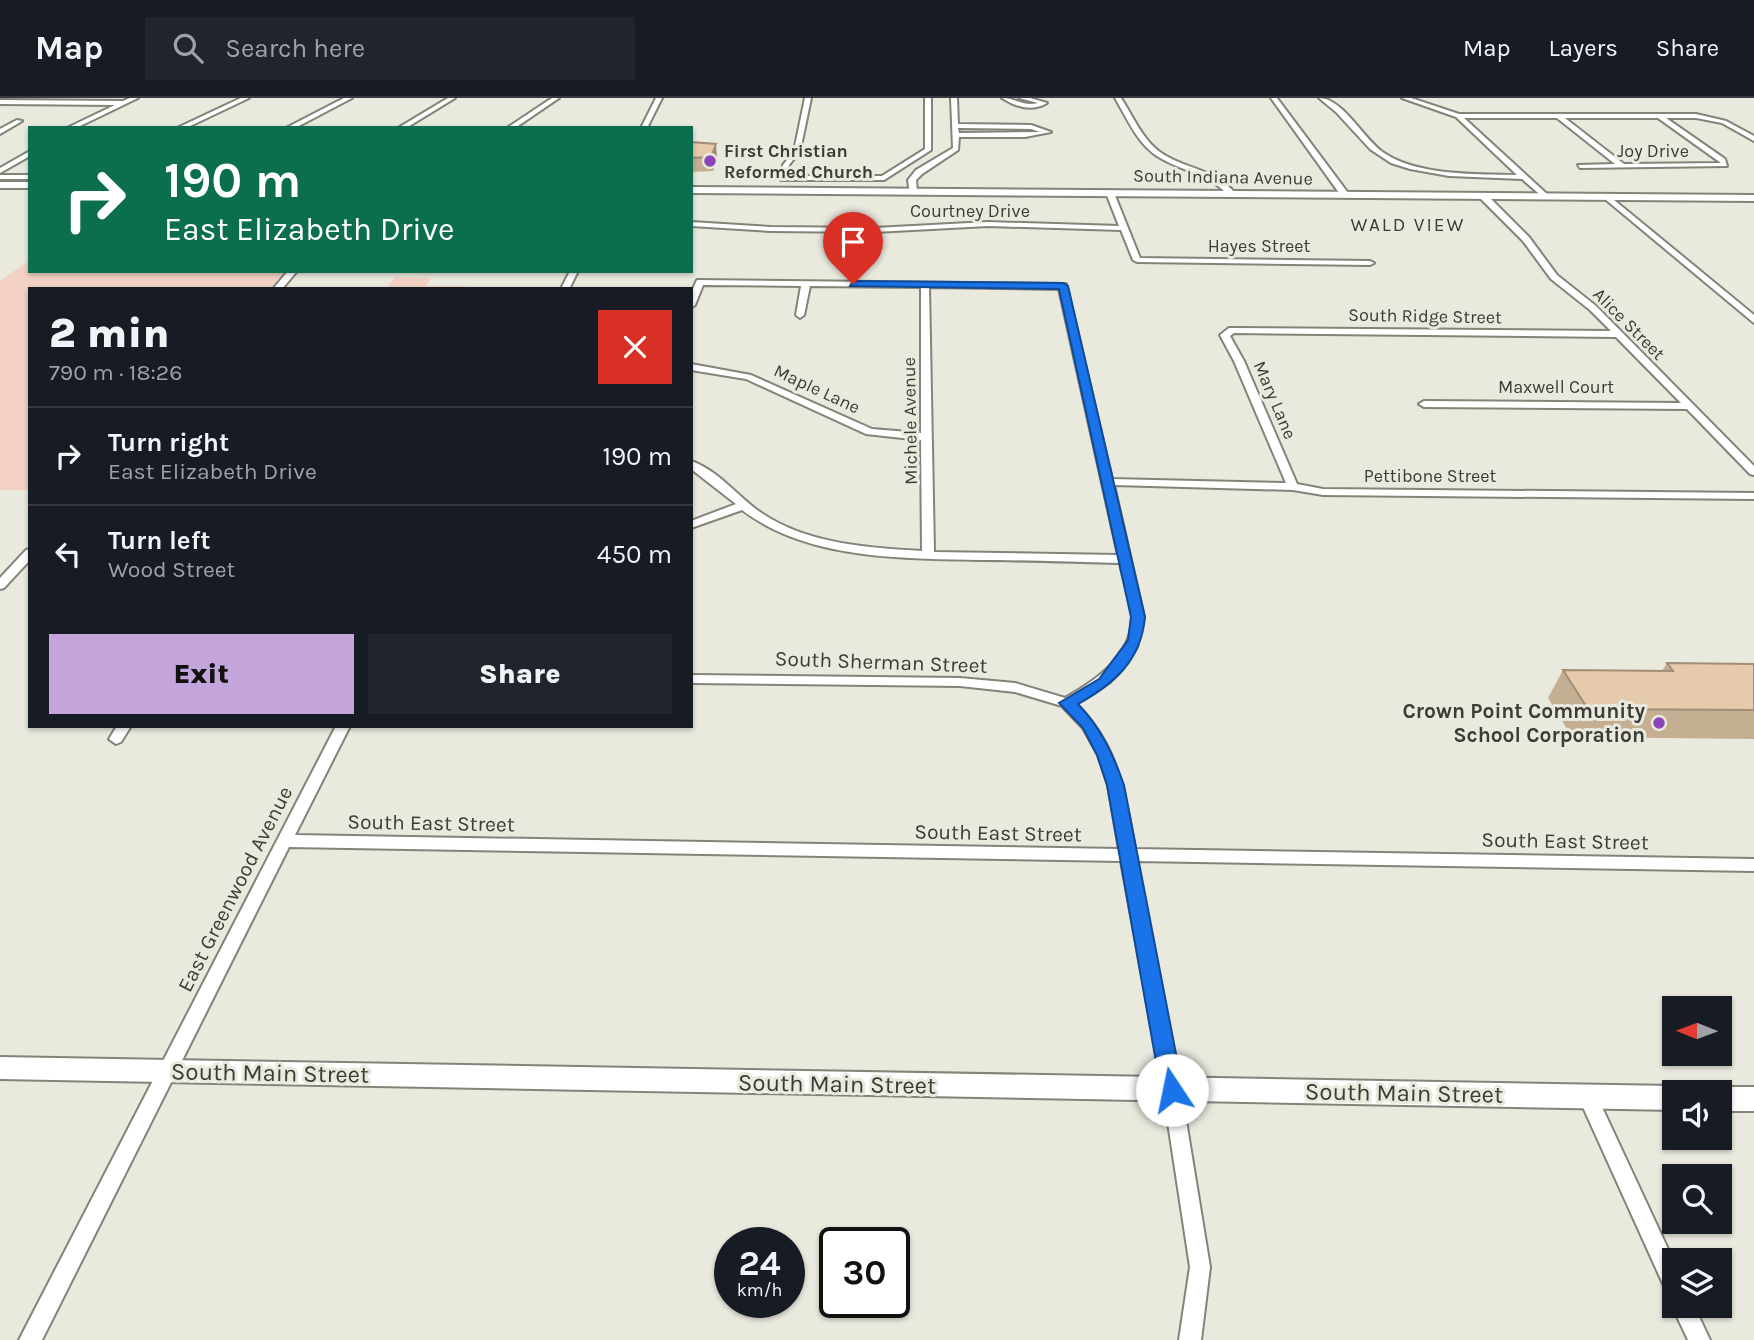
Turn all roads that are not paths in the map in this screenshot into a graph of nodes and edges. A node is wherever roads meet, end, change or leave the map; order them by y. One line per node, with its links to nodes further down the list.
1 (135, 98): 18 (street)
2 (246, 98): 26 (street)
3 (349, 98): 27 (street)
4 (452, 98): 28 (street)
5 (556, 98): 29 (street)
6 (659, 98): 30 (street)
7 (808, 98): 23 (street)
8 (928, 98): 23 (street)
9 (954, 98): 24 (street)
10 (1005, 98): 11 (street)
11 (1022, 98)
12 (1118, 98): 46 (street)
13 (1275, 98): 47 (street)
14 (1322, 98): 40 (street)
15 (1405, 98): 19 (street)
16 (37, 100): 17 (street); 18 (street)
17 (0, 102)
18 (123, 103): 25 (street)
19 (1458, 116): 20 (street); 40 (street)
20 (1559, 116): 21 (street); 36 (street)
21 (1659, 116): 33 (street); 36 (street, Joy Drive)
22 (0, 120): 31 (street)
23 (929, 121): 24 (street)
24 (956, 124): 32 (street); 32 (street)
25 (75, 126)
26 (184, 126)
27 (293, 126)
28 (404, 126)
29 (513, 126)
30 (645, 126)
31 (0, 132)
32 (957, 135): 44 (street)
33 (1754, 139)
34 (28, 154): 37 (street)
35 (1580, 166): 36 (street, Joy Drive)
36 (1624, 166)
37 (0, 171)
38 (0, 177): 39 (street)
39 (28, 177)
40 (1523, 177): 49 (street)
41 (0, 185): 42 (main road)
42 (28, 185)
43 (693, 190): 44 (main road, South Indiana Avenue)
44 (913, 192): 45 (main road, South Indiana Avenue)
45 (1110, 193): 46 (main road, South Indiana Avenue); 53 (street)
46 (1232, 194): 47 (main road, South Indiana Avenue)
47 (1345, 195): 48 (main road, South Indiana Avenue)
48 (1483, 196): 49 (main road, South Indiana Avenue); 63 (street, Alice Street)
49 (1545, 197): 50 (main road, South Indiana Avenue)
50 (1608, 197): 51 (main road, South Indiana Avenue); 61 (street)
51 (1754, 198)
52 (693, 224): 53 (street, Courtney Drive)
53 (1122, 228): 54 (street, Hayes Street)
54 (1370, 263)
55 (291, 273): 58 (street)
56 (806, 284): 57 (street); 59 (street); 60 (street)
57 (925, 285): 67 (street, Michele Avenue); 70 (street)
58 (279, 287)
59 (693, 299)
60 (800, 315)
61 (1754, 320)
62 (1232, 330): 63 (street, South Ridge Street); 71 (street, Mary Lane)
63 (1618, 334): 66 (street, Alice Street)
64 (693, 367): 67 (street, Maple Lane)
65 (1424, 404): 66 (street, Maxwell Court)
66 (1688, 406): 69 (street, Alice Street)
67 (928, 437): 76 (street, Michele Avenue)
68 (693, 465): 73 (street)
69 (1754, 472)
70 (1107, 482): 71 (street, Pettibone Street); 77 (street)
71 (1293, 487): 72 (street, Pettibone Street)
72 (1754, 496)
73 (745, 505): 74 (street); 76 (street)
74 (693, 524)
75 (28, 555): 78 (street)
76 (929, 556): 77 (street)
77 (1123, 559): 80 (street)
78 (0, 585)
79 (693, 679): 80 (street, South Sherman Street)
80 (1067, 703): 83 (street)
81 (342, 728): 82 (street, East Greenwood Avenue)
82 (283, 841): 83 (street, South East Street); 86 (street, East Greenwood Avenue)
83 (1127, 856): 84 (street, South East Street); 87 (street)
84 (1754, 865)
85 (0, 1068): 86 (main road, South Main Street)
86 (166, 1071): 87 (main road, South Main Street); 94 (street, East Greenwood Avenue)
87 (1172, 1090): 88 (main road, South Main Street); 95 (street)
88 (1587, 1097): 89 (main road, South Main Street); 92 (street)
89 (1662, 1098)
90 (1732, 1098): 91 (main road)
91 (1754, 1099)
92 (1662, 1260)
93 (1689, 1318): 96 (street)
94 (30, 1340)
95 (1190, 1340)
96 (1699, 1340)

